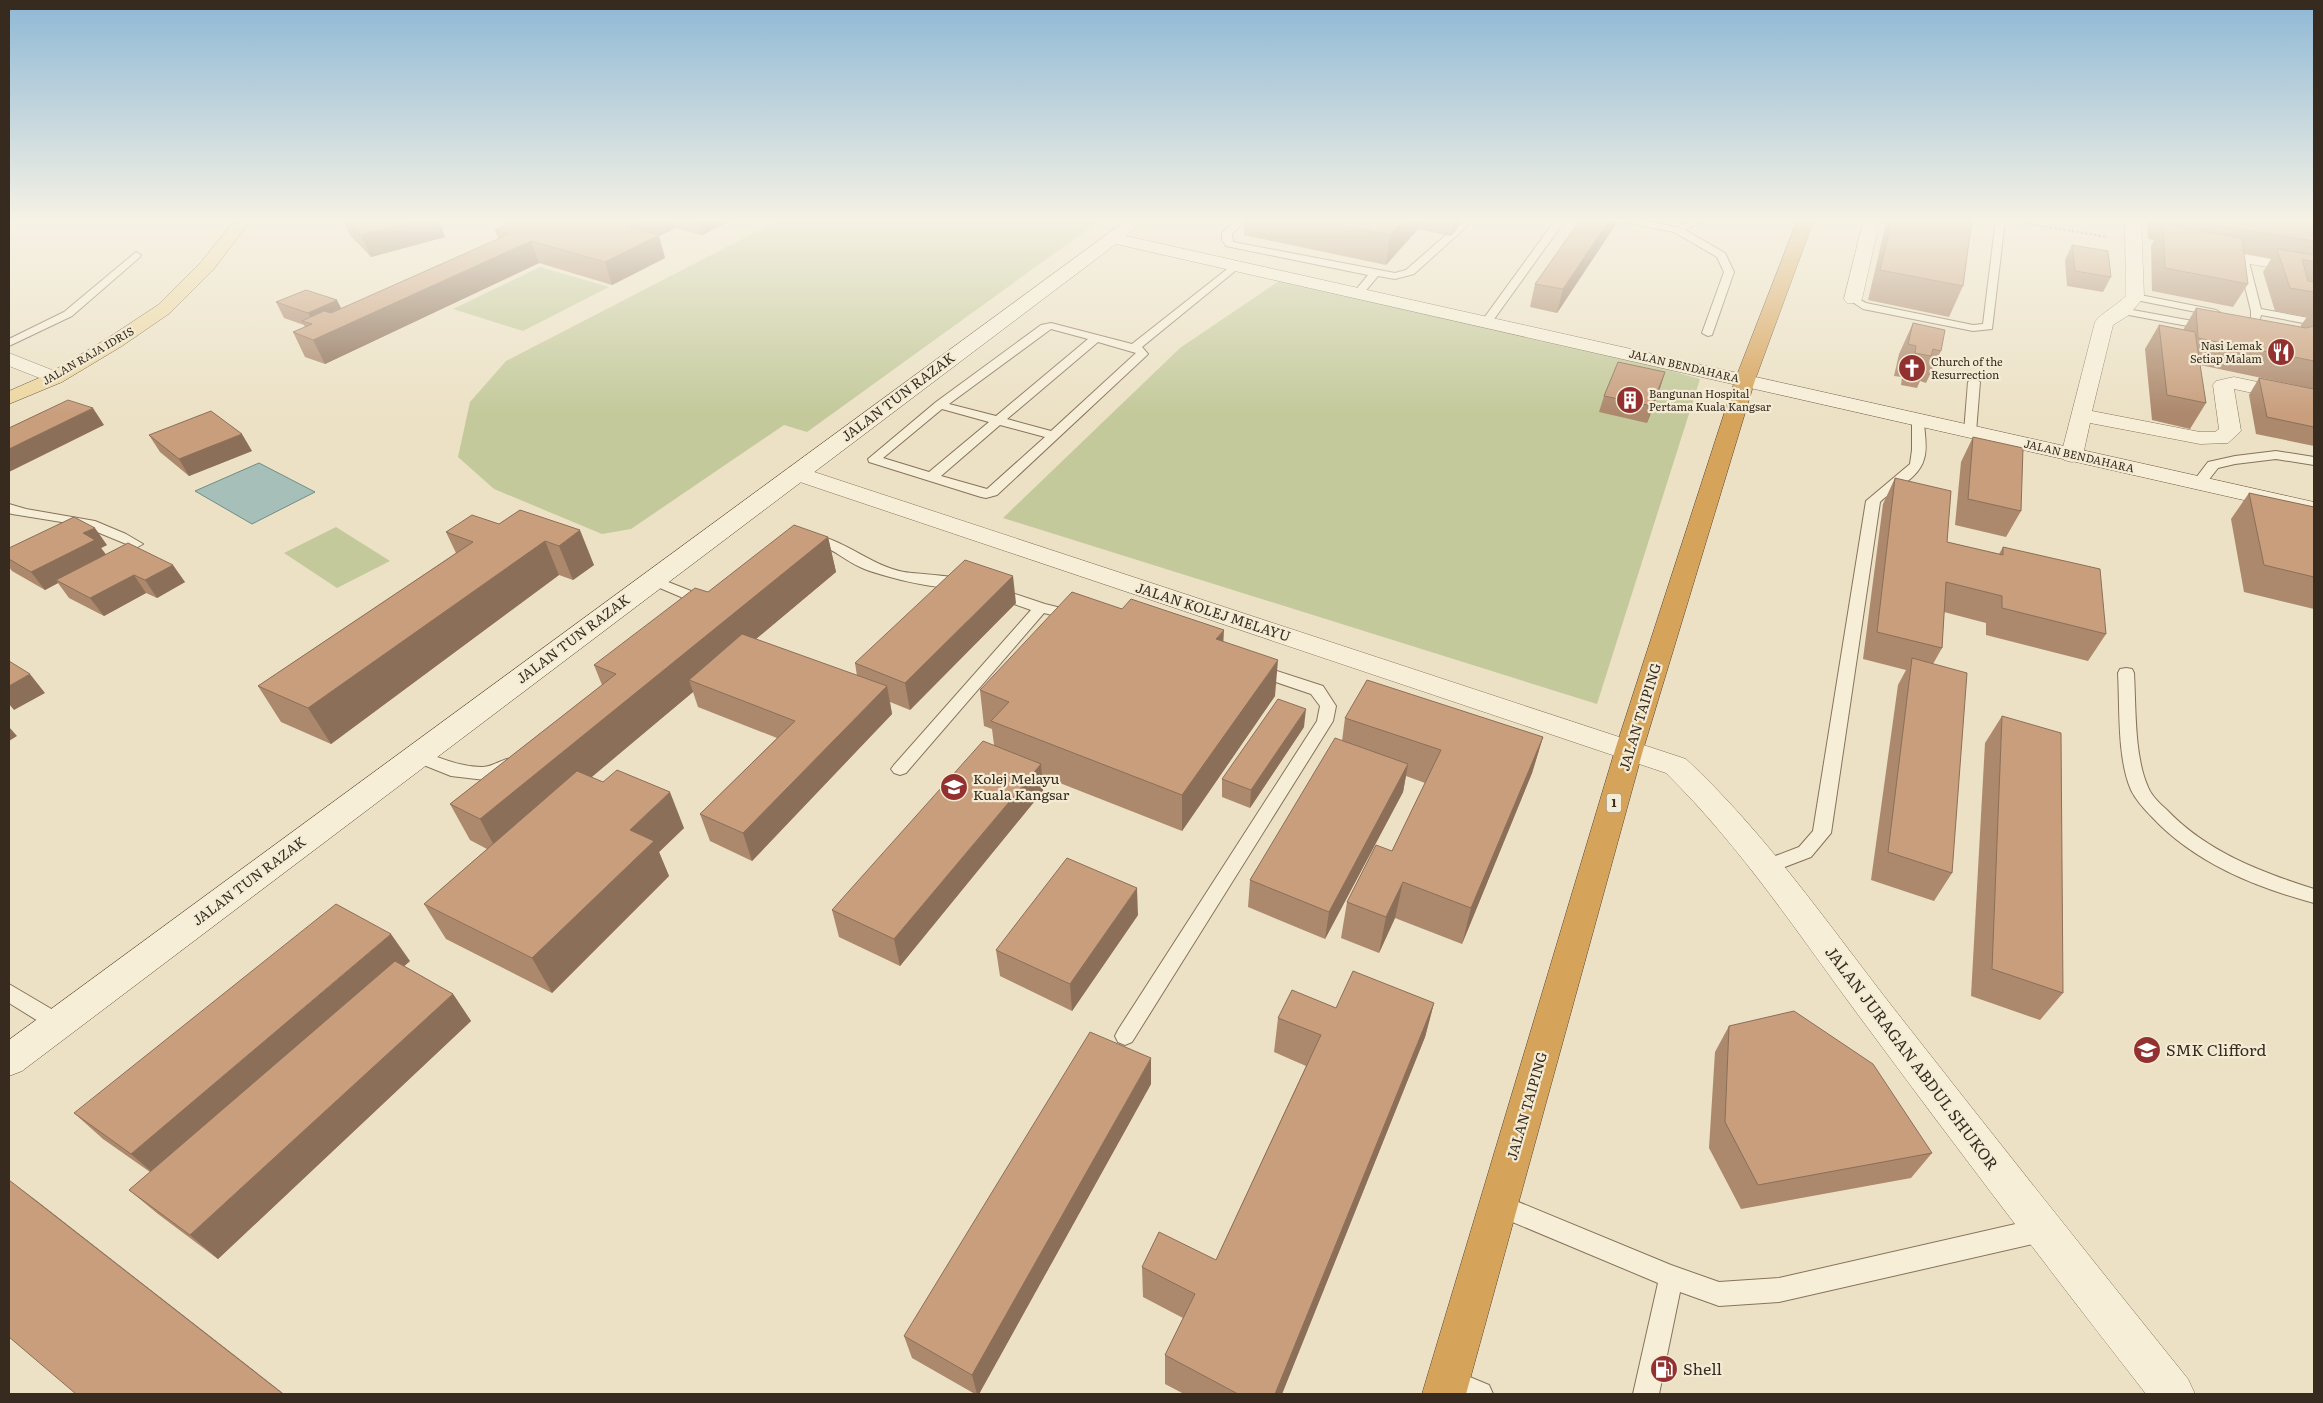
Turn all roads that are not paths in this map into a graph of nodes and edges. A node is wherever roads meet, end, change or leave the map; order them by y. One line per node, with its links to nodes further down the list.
1 (102, 284): 25 (lane)
2 (189, 284): 28 (main road, JALAN RAJA IDRIS)
3 (1050, 284): 41 (street, JALAN TUN RAZAK)
4 (1212, 284): 26 (lane)
5 (1325, 284): 14 (street, JALAN BENDAHARA)
6 (1366, 284): 14 (lane)
7 (1514, 284): 19 (lane)
8 (1724, 284): 23 (lane)
9 (1782, 284): 29 (highway, JALAN TAIPING / 1)
10 (1856, 284): 16 (street)
11 (1991, 284): 16 (lane)
12 (2131, 284): 15 (street)
13 (2247, 284): 18 (lane)
14 (1359, 292): 19 (street, JALAN BENDAHARA)
15 (2130, 298): 17 (lane); 22 (lane); 34 (street)
16 (1853, 299)
17 (2227, 316)
18 (2252, 317): 20 (lane); 21 (lane)
19 (1488, 320): 29 (street, JALAN BENDAHARA)
20 (2314, 322)
21 (2268, 327)
22 (2216, 328)
23 (1708, 333)
24 (1096, 338): 26 (lane); 33 (lane); 36 (lane)
25 (9, 343)
26 (1134, 348): 38 (lane)
27 (9, 359): 28 (street)
28 (55, 378): 31 (main road, JALAN RAJA IDRIS)
29 (1746, 380): 35 (street, JALAN BENDAHARA); 54 (highway, JALAN TAIPING / 1)
30 (1974, 382): 37 (lane)
31 (9, 398)
32 (2314, 400): 34 (street)
33 (940, 405): 36 (lane); 42 (lane)
34 (2082, 414): 39 (street)
35 (1918, 420): 37 (street, JALAN BENDAHARA); 58 (lane)
36 (998, 421): 38 (lane); 42 (lane)
37 (1970, 432): 39 (street, JALAN BENDAHARA)
38 (1053, 435): 42 (lane)
39 (2072, 455): 43 (street, JALAN BENDAHARA)
40 (2314, 461): 43 (lane)
41 (796, 473): 48 (street, JALAN TUN RAZAK); 54 (street, JALAN KOLEJ MELAYU)
42 (931, 477)
43 (2199, 483): 45 (street, JALAN BENDAHARA)
44 (9, 508): 46 (lane)
45 (2314, 509)
46 (136, 544)
47 (797, 549): 49 (lane)
48 (653, 580): 50 (lane); 55 (street, JALAN TUN RAZAK)
49 (1042, 608): 51 (lane); 57 (lane)
50 (704, 617)
51 (1089, 618)
52 (1244, 665): 62 (lane)
53 (2126, 673): 59 (lane)
54 (1629, 750): 58 (street, JALAN JURAGAN ABDUL SHUKOR); 64 (highway, JALAN TAIPING / 1)
55 (417, 756): 56 (lane); 61 (street, JALAN TUN RAZAK)
56 (524, 759)
57 (900, 769)
58 (1769, 866): 65 (street, JALAN JURAGAN ABDUL SHUKOR)
59 (2314, 896)
60 (9, 993): 61 (lane)
61 (58, 1023): 63 (street, JALAN TUN RAZAK)
62 (1125, 1036)
63 (9, 1060)
64 (1499, 1205): 66 (lane); 67 (highway, JALAN TAIPING / 1)
65 (2042, 1230): 66 (lane); 70 (street, JALAN JURAGAN ABDUL SHUKOR)
66 (1671, 1277): 69 (lane)
67 (1446, 1388): 68 (lane)
68 (1480, 1394)
69 (1646, 1394)
70 (2173, 1394)

